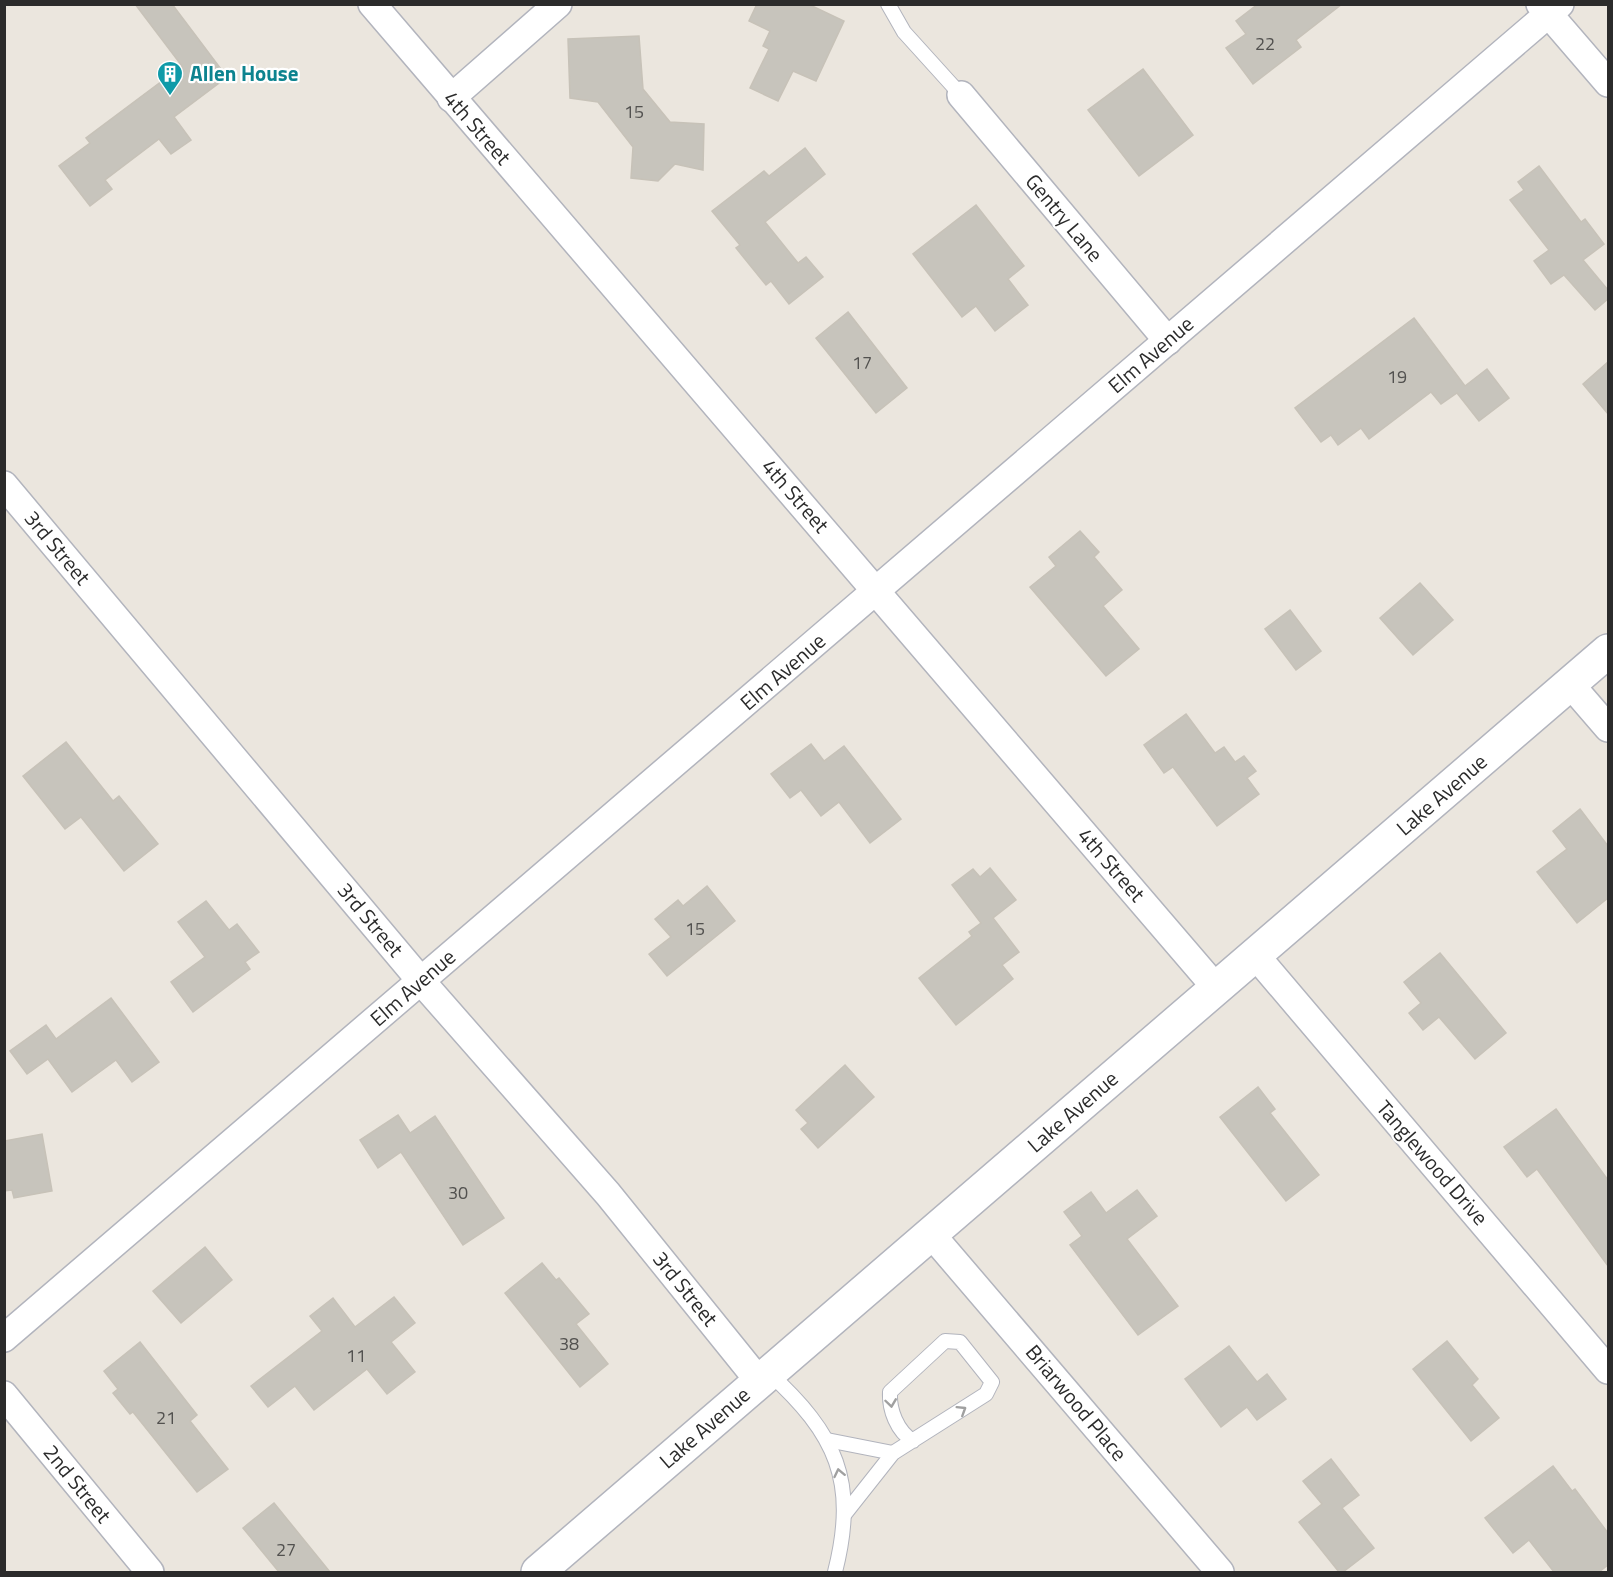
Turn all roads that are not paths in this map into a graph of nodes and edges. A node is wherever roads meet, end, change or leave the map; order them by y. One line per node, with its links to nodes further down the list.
1 (372, 4): 7 (street, 4th Street)
2 (558, 4): 7 (street)
3 (888, 4): 6 (lane)
4 (1550, 8): 5 (street); 8 (street, Elm Avenue)
5 (1608, 83)
6 (961, 95): 8 (street, Gentry Lane)
7 (451, 98): 10 (street, 4th Street)
8 (1168, 341): 10 (street, Elm Avenue)
9 (4, 485): 15 (street, 3rd Street)
10 (877, 591): 15 (street, Elm Avenue); 16 (street, 4th Street)
11 (1608, 651): 12 (main road, Lake Avenue)
12 (1570, 684): 13 (street); 14 (main road, Lake Avenue)
13 (1608, 728)
14 (1256, 956): 16 (main road, Lake Avenue); 19 (street, Tanglewood Drive)
15 (421, 981): 18 (street, Elm Avenue); 20 (street, 3rd Street)
16 (1217, 989): 17 (main road, Lake Avenue)
17 (932, 1234): 20 (main road, Lake Avenue); 29 (street, Briarwood Place)
18 (4, 1338)
19 (1608, 1370)
20 (764, 1377): 22 (lane); 27 (main road, Lake Avenue)
21 (4, 1395): 26 (street, 2nd Street)
22 (827, 1440): 24 (lane); 25 (lane, one-way to 22)
23 (913, 1441): 23 (lane, one-way to 23); 24 (lane)
24 (893, 1453): 25 (lane)
25 (844, 1515): 28 (lane)
26 (150, 1572)
27 (538, 1572)
28 (835, 1572)
29 (1220, 1572)

